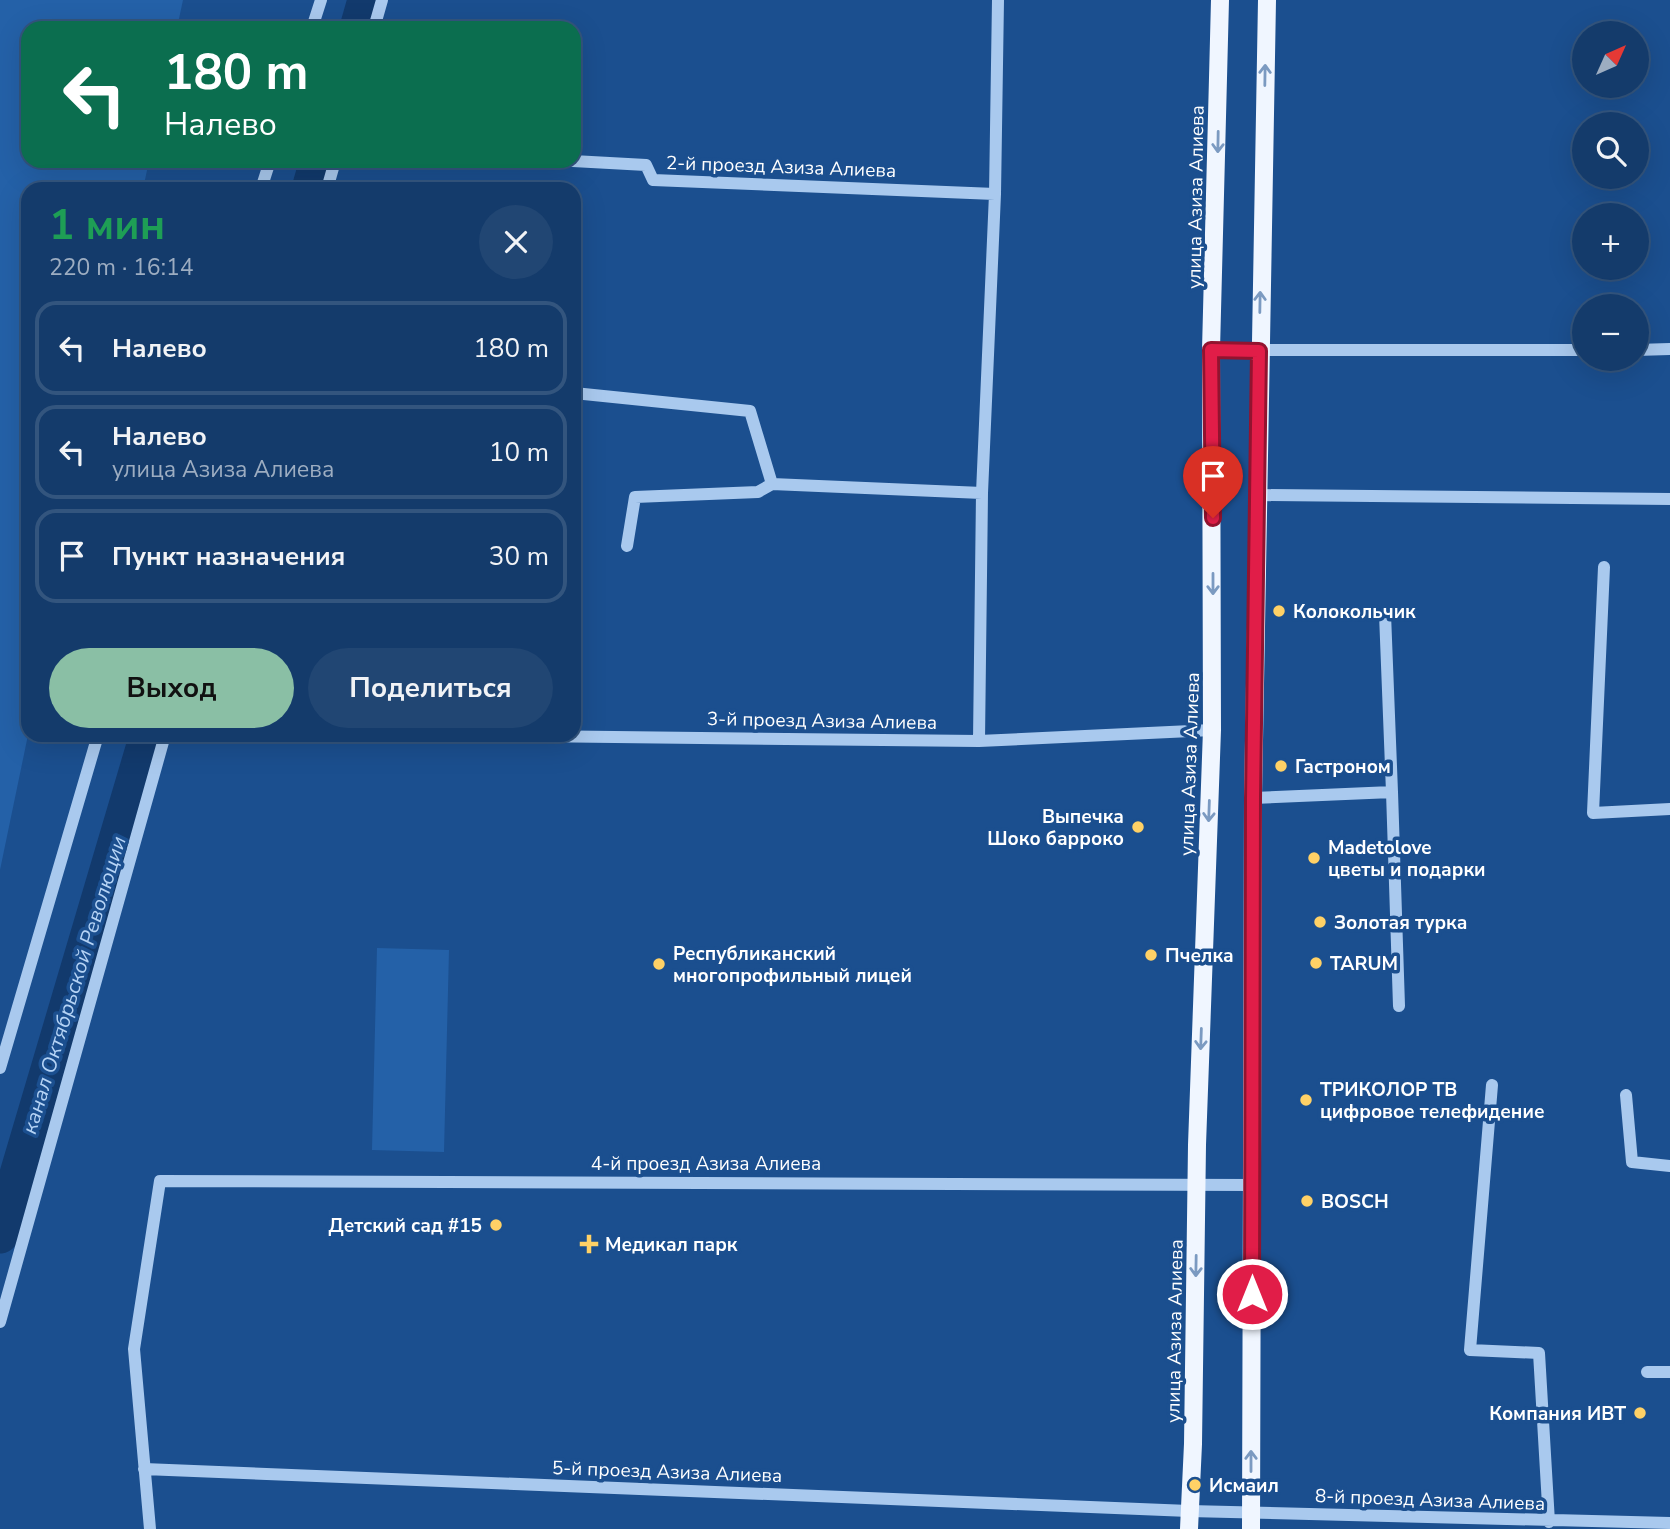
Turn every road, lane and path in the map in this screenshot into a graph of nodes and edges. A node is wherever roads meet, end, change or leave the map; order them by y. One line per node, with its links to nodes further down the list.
1 (321, 0): 6 (street)
2 (382, 0): 7 (street)
3 (998, 0): 9 (street)
4 (1220, 0): 11 (main road, улица Азиза Алиева, one-way to 11)
5 (1267, 0): 14 (main road, one-way to 5)
6 (314, 21)
7 (376, 21)
8 (581, 161): 9 (street, 2-й проезд Азиза Алиева)
9 (995, 194): 17 (street)
10 (1670, 349): 13 (street)
11 (1211, 350): 14 (street); 23 (main road, улица Азиза Алиева, one-way to 23)
12 (1572, 350): 14 (street)
13 (1649, 350)
14 (1259, 351): 18 (main road)
15 (581, 394): 16 (street)
16 (772, 484): 17 (street); 20 (street)
17 (982, 493): 25 (street)
18 (1258, 495): 19 (street); 29 (main road)
19 (1670, 499)
20 (627, 546)
21 (1604, 567): 30 (street)
22 (1385, 614): 28 (street)
23 (1212, 730): 25 (street, 3-й проезд Азиза Алиева); 36 (main road, улица Азиза Алиева, one-way to 36)
24 (581, 737): 25 (street, 3-й проезд Азиза Алиева)
25 (979, 741)
26 (96, 742): 32 (street)
27 (163, 742): 38 (street)
28 (1392, 792): 29 (street); 31 (street)
29 (1253, 798): 37 (main road)
30 (1670, 809)
31 (1399, 1006)
32 (0, 1068)
33 (1492, 1085): 44 (street)
34 (1626, 1095): 35 (street)
35 (1670, 1166)
36 (1197, 1184): 37 (street, 4-й проезд Азиза Алиева); 41 (street, 4-й проезд Азиза Алиева); 42 (main road, улица Азиза Алиева, one-way to 42)
37 (1252, 1185): 43 (main road, one-way to 37)
38 (0, 1322)
39 (1647, 1372): 40 (street)
40 (1670, 1372)
41 (144, 1469): 42 (street, 5-й проезд Азиза Алиева); 46 (street)
42 (1189, 1520): 43 (street, 8-й проезд Азиза Алиева)
43 (1251, 1521): 44 (street, 8-й проезд Азиза Алиева)
44 (1549, 1521): 45 (street, 8-й проезд Азиза Алиева)
45 (1670, 1523)
46 (150, 1529)

